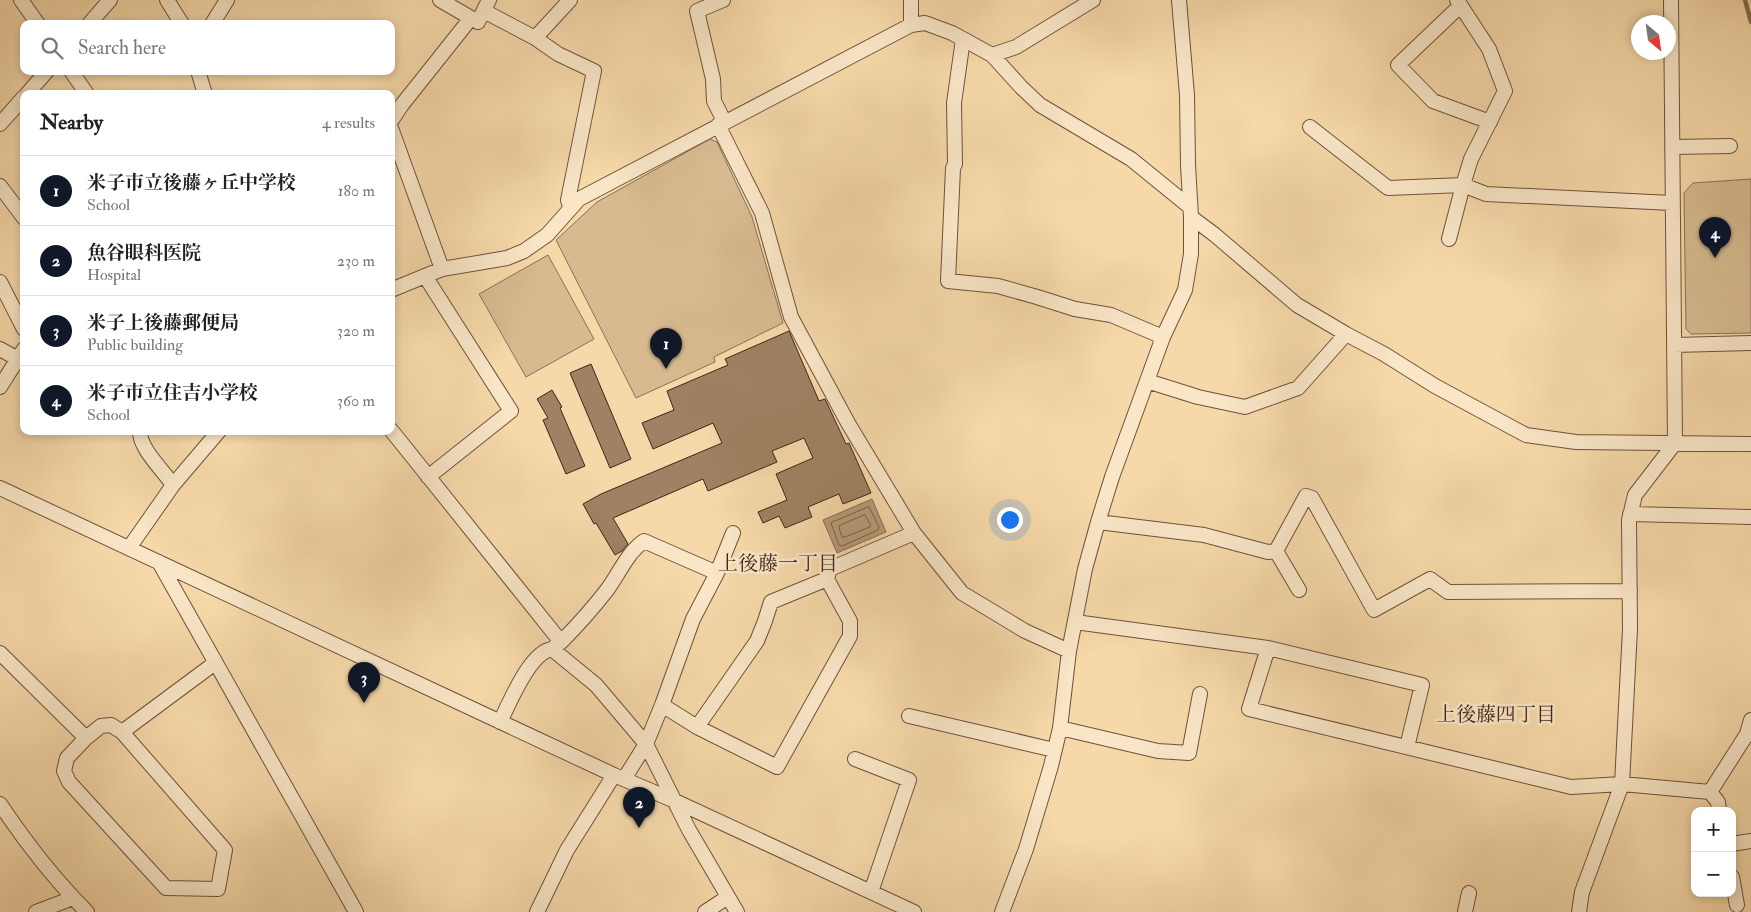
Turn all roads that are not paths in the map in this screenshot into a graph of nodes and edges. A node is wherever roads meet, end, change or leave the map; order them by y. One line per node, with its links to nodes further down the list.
1 (21, 0): 15 (street)
2 (110, 0): 16 (street)
3 (167, 0): 17 (street)
4 (227, 0): 18 (street)
5 (440, 0): 14 (street)
6 (570, 0): 20 (street)
7 (723, 0): 32 (street)
8 (911, 0): 19 (street)
9 (1093, 0): 22 (street)
10 (1180, 0): 42 (street)
11 (1671, 0): 37 (street)
12 (1458, 3): 31 (street); 31 (street)
13 (487, 5): 14 (street); 20 (street)
14 (471, 18): 30 (street)
15 (35, 20)
16 (92, 20)
17 (180, 20)
18 (214, 20)
19 (911, 25): 21 (street); 32 (street)
20 (535, 38): 41 (street)
21 (963, 39): 22 (street); 51 (street)
22 (992, 55): 42 (street)
23 (44, 75): 26 (street)
24 (74, 75): 27 (street)
25 (199, 75): 28 (street)
26 (30, 90)
27 (84, 90)
28 (204, 90)
29 (20, 102): 33 (street)
30 (395, 116)
31 (1490, 122): 38 (street)
32 (721, 123): 41 (street); 70 (street)
33 (0, 124)
34 (1310, 127): 38 (street)
35 (395, 139): 45 (street)
36 (1730, 146): 37 (street)
37 (1672, 147): 40 (street)
38 (1464, 184): 40 (street); 44 (street)
39 (0, 186): 43 (street)
40 (1672, 203): 53 (street)
41 (570, 207): 45 (street)
42 (1191, 212): 50 (street); 51 (street)
43 (20, 213)
44 (1449, 239)
45 (442, 269): 46 (street)
46 (424, 276): 48 (street); 64 (street)
47 (0, 282): 49 (street)
48 (395, 288)
49 (20, 320)
50 (1346, 334): 57 (street); 62 (street)
51 (1163, 336): 57 (street)
52 (1751, 343): 53 (street)
53 (1674, 345): 62 (street)
54 (0, 349): 55 (street)
55 (20, 354)
56 (20, 356): 58 (street)
57 (1147, 381): 69 (street)
58 (0, 387)
59 (140, 435): 65 (street)
60 (216, 435): 65 (street)
61 (395, 435): 64 (street)
62 (1675, 442): 63 (street); 67 (street)
63 (1751, 444)
64 (428, 477): 80 (street)
65 (173, 484): 72 (street)
66 (0, 488): 72 (street)
67 (1630, 514): 68 (street); 78 (street)
68 (1751, 517)
69 (1098, 522): 73 (street); 79 (street)
70 (914, 533): 76 (street); 82 (street)
71 (733, 534): 75 (street)
72 (129, 548): 74 (street)
73 (1276, 551): 77 (street); 78 (street)
74 (159, 562): 84 (street); 89 (street)
75 (717, 573): 80 (street); 86 (street)
76 (827, 579): 90 (street); 90 (street)
77 (1300, 590)
78 (1630, 591): 99 (street)
79 (1075, 622): 81 (street); 82 (street)
80 (556, 646): 89 (street); 94 (street)
81 (1268, 648): 95 (street); 95 (street)
82 (1069, 650): 91 (street)
83 (0, 653): 93 (street)
84 (215, 663): 92 (street); 114 (street)
85 (1200, 694): 91 (street)
86 (662, 706): 90 (street); 94 (street)
87 (909, 716): 96 (street)
88 (1751, 720): 100 (street)
89 (500, 722): 98 (street)
90 (697, 727)
91 (1060, 728): 96 (street)
92 (122, 732): 93 (street); 93 (street)
93 (86, 738)
94 (646, 744): 98 (street); 101 (street)
95 (1407, 747): 99 (street)
96 (1054, 750): 119 (street)
97 (856, 759): 106 (street)
98 (619, 777): 101 (street); 115 (street)
99 (1622, 784): 100 (street); 121 (street)
100 (1710, 792): 103 (street)
101 (675, 801): 106 (street); 108 (street)
102 (0, 804): 110 (street)
103 (1719, 807)
104 (1751, 841): 105 (street)
105 (1736, 843)
106 (871, 892): 118 (street)
107 (1469, 893): 120 (street)
108 (728, 897): 116 (street); 117 (street)
109 (1736, 897): 111 (street)
110 (73, 898): 112 (street); 113 (street)
111 (1737, 905)
112 (36, 912)
113 (87, 912)
114 (356, 912)
115 (537, 912)
116 (705, 912)
117 (737, 912)
118 (914, 912)
119 (1002, 912)
120 (1465, 912)
121 (1579, 912)

